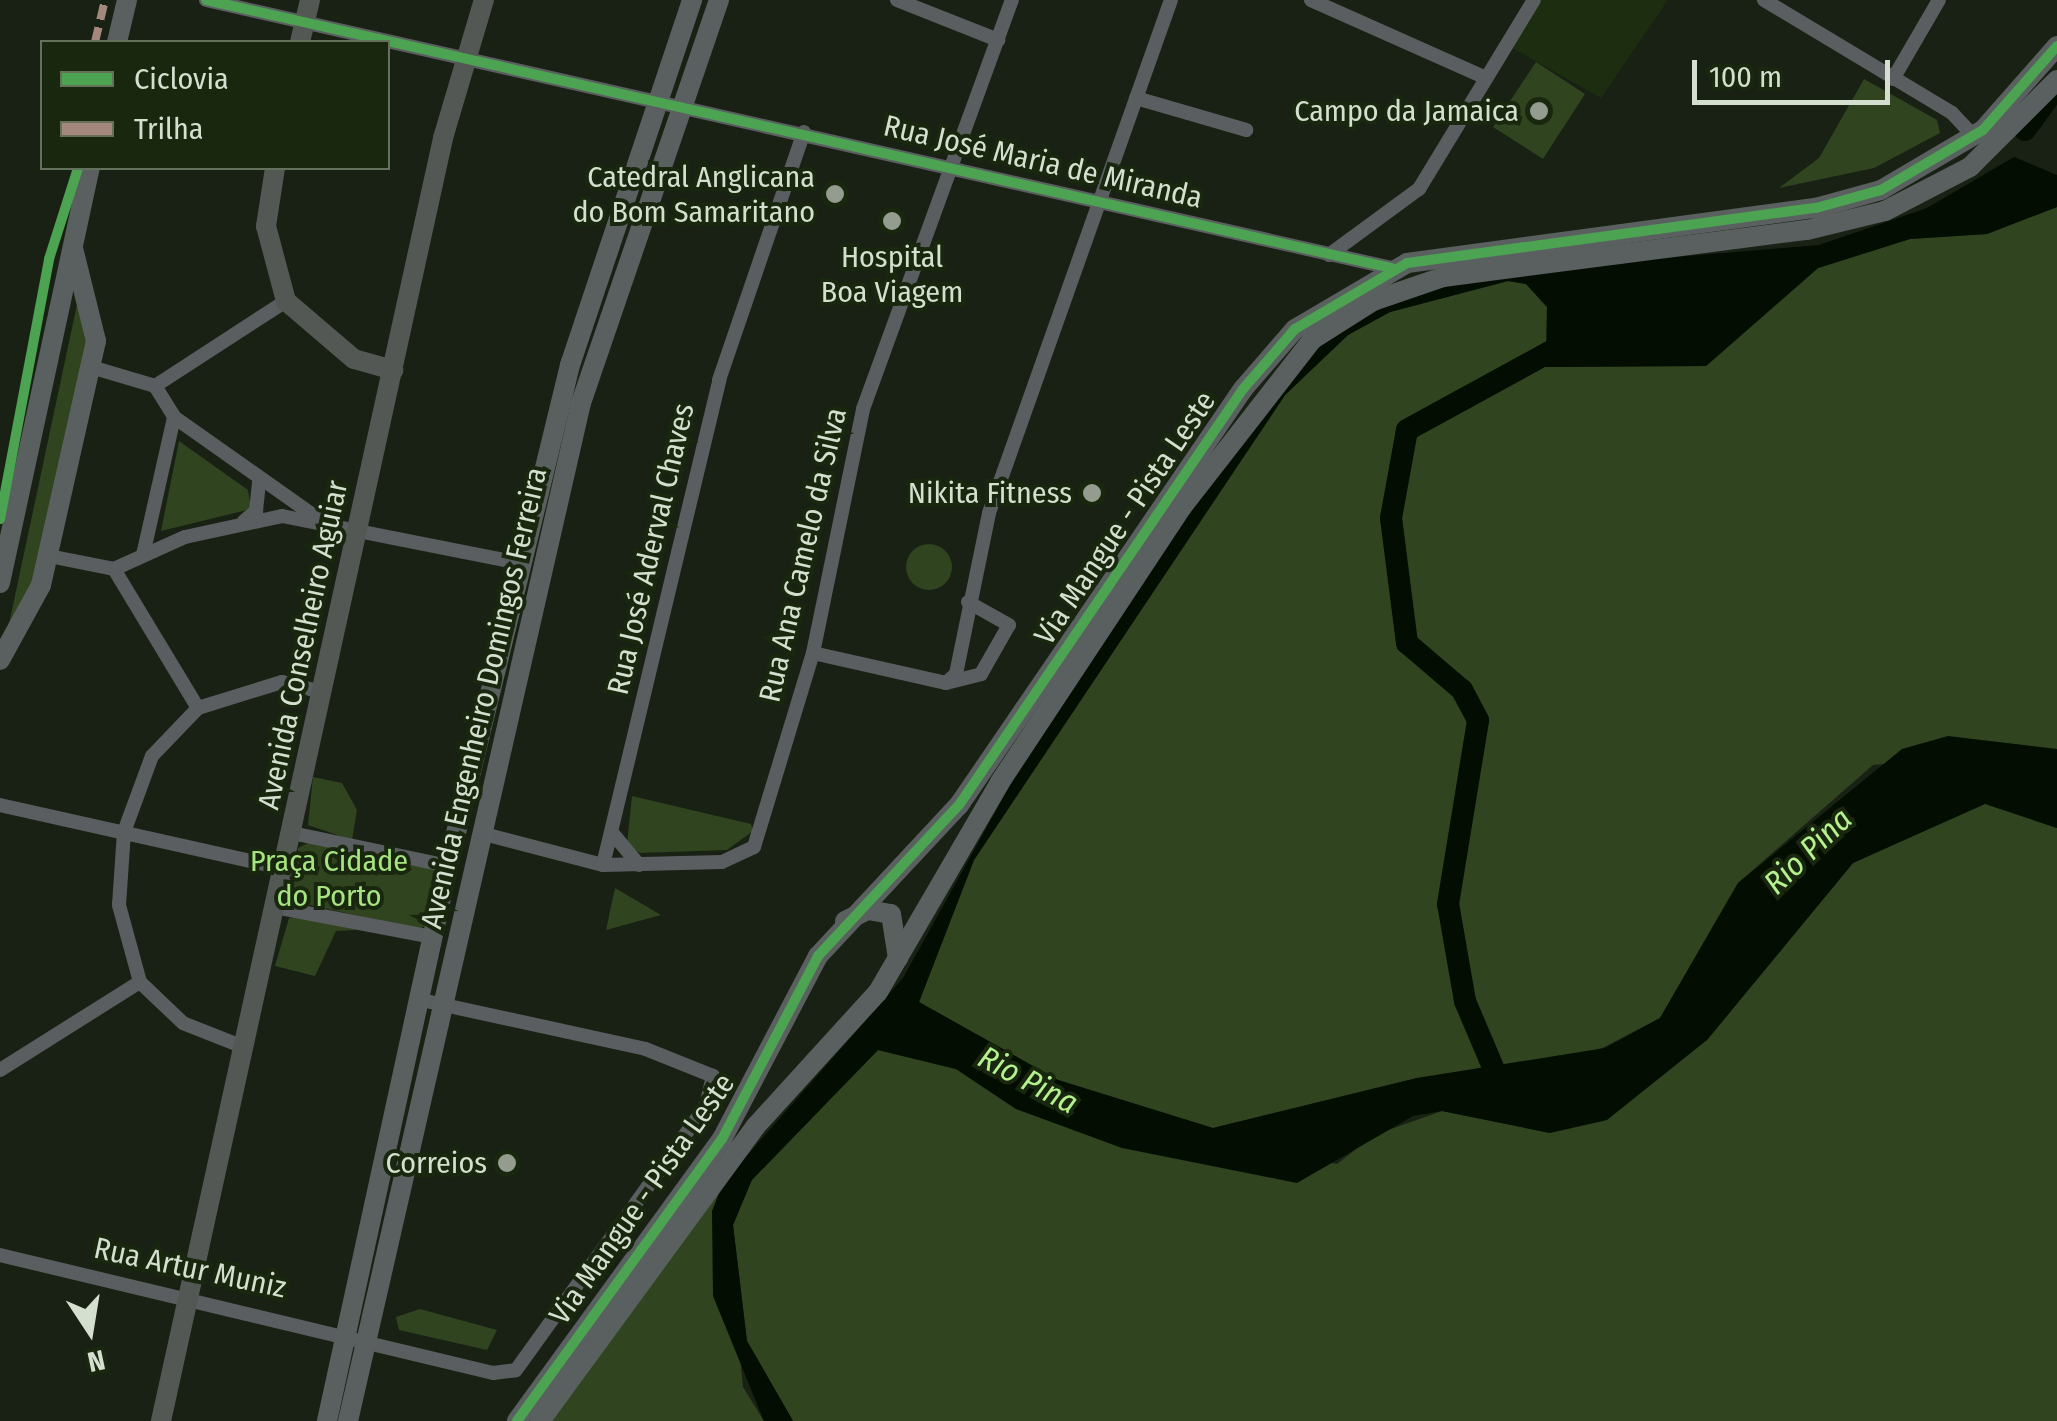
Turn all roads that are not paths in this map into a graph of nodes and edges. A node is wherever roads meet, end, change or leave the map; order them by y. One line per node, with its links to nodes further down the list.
1 (126, 0): 15 (main road)
2 (206, 0): 14 (street, Rua José Maria de Miranda)
3 (310, 0): 14 (main road)
4 (484, 0): 20 (main road, Avenida Conselheiro Aguiar)
5 (692, 0): 24 (main road, Avenida Engenheiro Domingos Ferreira)
6 (718, 0): 26 (main road, Avenida Engenheiro Domingos Ferreira)
7 (897, 0): 17 (street)
8 (1012, 0): 17 (street, Rua Ana Camelo da Silva)
9 (1171, 0): 25 (street)
10 (1311, 0): 21 (street)
11 (1534, 0): 21 (street)
12 (1939, 0): 22 (street)
13 (1769, 1): 22 (street)
14 (303, 32): 16 (street, Rua José Maria de Miranda)
15 (117, 40)
16 (360, 40)
17 (998, 40): 30 (street, Rua Ana Camelo da Silva)
18 (390, 44): 20 (street, Rua José Maria de Miranda)
19 (2057, 46): 29 (main road, Via Mangue - Pista Leste)
20 (466, 55): 24 (street, Rua José Maria de Miranda); 39 (main road, Avenida Conselheiro Aguiar)
21 (1484, 76): 35 (street)
22 (1893, 79): 29 (street)
23 (2057, 80): 69 (main road)
24 (658, 97): 26 (street, Rua José Maria de Miranda); 48 (main road, Avenida Engenheiro Domingos Ferreira)
25 (1136, 98): 27 (street); 33 (street)
26 (684, 104): 28 (street, Rua José Maria de Miranda); 60 (main road, Avenida Engenheiro Domingos Ferreira)
27 (1246, 130)
28 (804, 132): 30 (street, Rua José Maria de Miranda); 61 (street, Rua José Aderval Chaves)
29 (1974, 137): 36 (main road, Via Mangue - Pista Leste)
30 (955, 166): 33 (street, Rua José Maria de Miranda); 52 (street, Rua Ana Camelo da Silva)
31 (90, 170): 34 (main road)
32 (275, 170): 37 (main road)
33 (1098, 202): 35 (street, Rua José Maria de Miranda); 51 (street)
34 (73, 248): 38 (main road); 50 (main road)
35 (1335, 256): 36 (street, Rua José Maria de Miranda)
36 (1390, 268): 67 (main road, Via Mangue - Pista Leste)
37 (286, 301): 39 (main road); 40 (street)
38 (90, 368): 40 (street); 47 (main road)
39 (393, 370): 45 (main road, Avenida Conselheiro Aguiar)
40 (155, 386): 41 (street)
41 (174, 417): 42 (street); 46 (street)
42 (259, 480): 43 (street); 44 (street)
43 (318, 518): 44 (street); 45 (street)
44 (243, 521): 46 (street)
45 (360, 525): 48 (street); 55 (main road, Avenida Conselheiro Aguiar)
46 (142, 555): 49 (street)
47 (48, 556): 49 (street); 53 (main road)
48 (520, 563): 64 (main road, Avenida Engenheiro Domingos Ferreira)
49 (114, 569): 56 (street)
50 (0, 583)
51 (968, 602): 54 (street); 54 (street)
52 (813, 653): 54 (street); 62 (street, Rua Ana Camelo da Silva)
53 (0, 660)
54 (951, 678)
55 (322, 692): 56 (street); 59 (main road, Avenida Conselheiro Aguiar)
56 (198, 708): 58 (street)
57 (0, 805): 58 (street)
58 (124, 832): 65 (street); 70 (street)
59 (292, 833): 64 (street); 65 (main road, Avenida Conselheiro Aguiar)
60 (484, 834): 63 (street); 72 (main road, Avenida Engenheiro Domingos Ferreira)
61 (614, 834): 62 (street); 63 (street, Rua José Aderval Chaves)
62 (639, 864): 63 (street, Rua Ana Camelo da Silva)
63 (603, 865)
64 (448, 866): 68 (main road, Avenida Engenheiro Domingos Ferreira)
65 (283, 868): 66 (main road, Avenida Conselheiro Aguiar)
66 (275, 906): 68 (street); 73 (main road, Avenida Conselheiro Aguiar)
67 (842, 922): 69 (main road); 82 (main road, Via Mangue - Pista Leste)
68 (433, 938): 71 (main road, Avenida Engenheiro Domingos Ferreira)
69 (898, 960): 83 (main road)
70 (140, 982): 73 (street); 74 (street)
71 (421, 1000): 72 (street); 77 (main road, Avenida Engenheiro Domingos Ferreira)
72 (445, 1004): 78 (main road, Avenida Engenheiro Domingos Ferreira); 78 (street, Rua Artur Muniz)
73 (241, 1046): 76 (main road, Avenida Conselheiro Aguiar)
74 (1, 1068)
75 (0, 1255): 76 (street, Rua Artur Muniz)
76 (188, 1295): 77 (street, Rua Artur Muniz); 79 (main road, Avenida Conselheiro Aguiar)
77 (347, 1331): 78 (street, Rua Artur Muniz); 80 (main road, Avenida Engenheiro Domingos Ferreira)
78 (368, 1336): 81 (main road, Avenida Engenheiro Domingos Ferreira)
79 (160, 1421)
80 (327, 1421)
81 (348, 1421)
82 (517, 1421)
83 (540, 1421)

